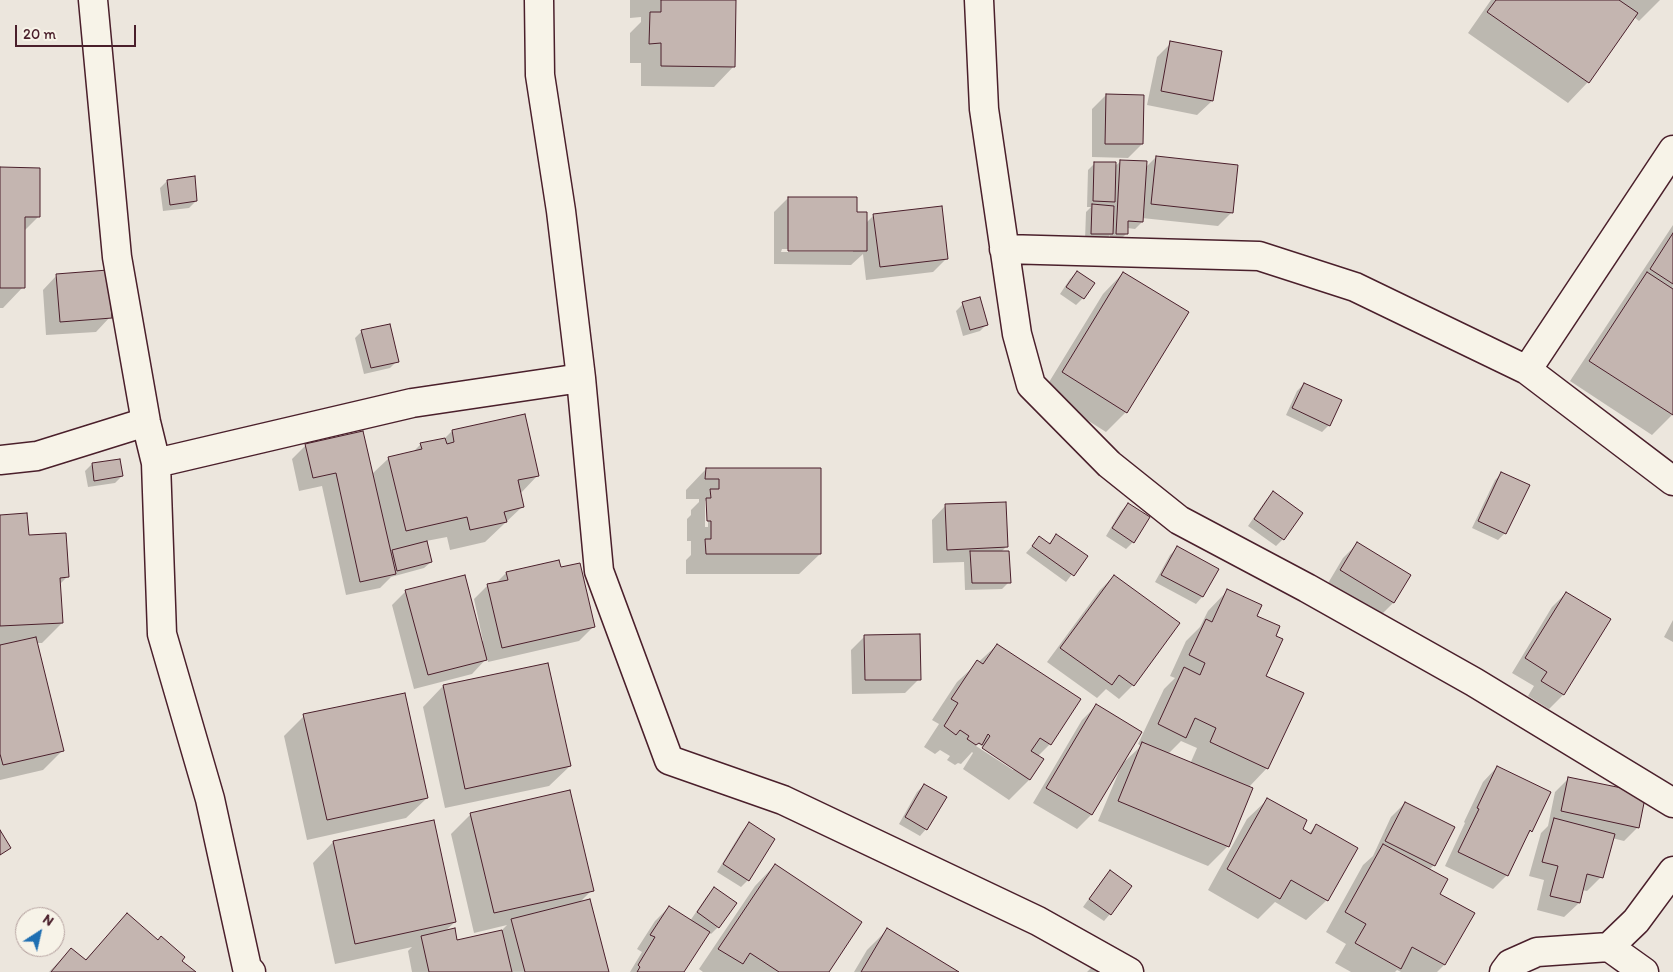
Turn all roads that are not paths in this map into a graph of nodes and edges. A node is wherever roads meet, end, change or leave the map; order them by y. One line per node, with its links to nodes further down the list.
1 (93, 0): 8 (street)
2 (539, 0): 7 (street)
3 (979, 0): 5 (street)
4 (1673, 150): 6 (street)
5 (1004, 249): 6 (street); 12 (street)
6 (1526, 370): 11 (street)
7 (581, 378): 10 (street); 16 (street)
8 (146, 422): 9 (street); 10 (street)
9 (0, 460)
10 (156, 463): 15 (street)
11 (1673, 482)
12 (1673, 803)
13 (1673, 871): 14 (street)
14 (1609, 947): 17 (street); 18 (street)
15 (251, 972)
16 (1130, 972)
17 (1504, 972)
18 (1644, 972)

